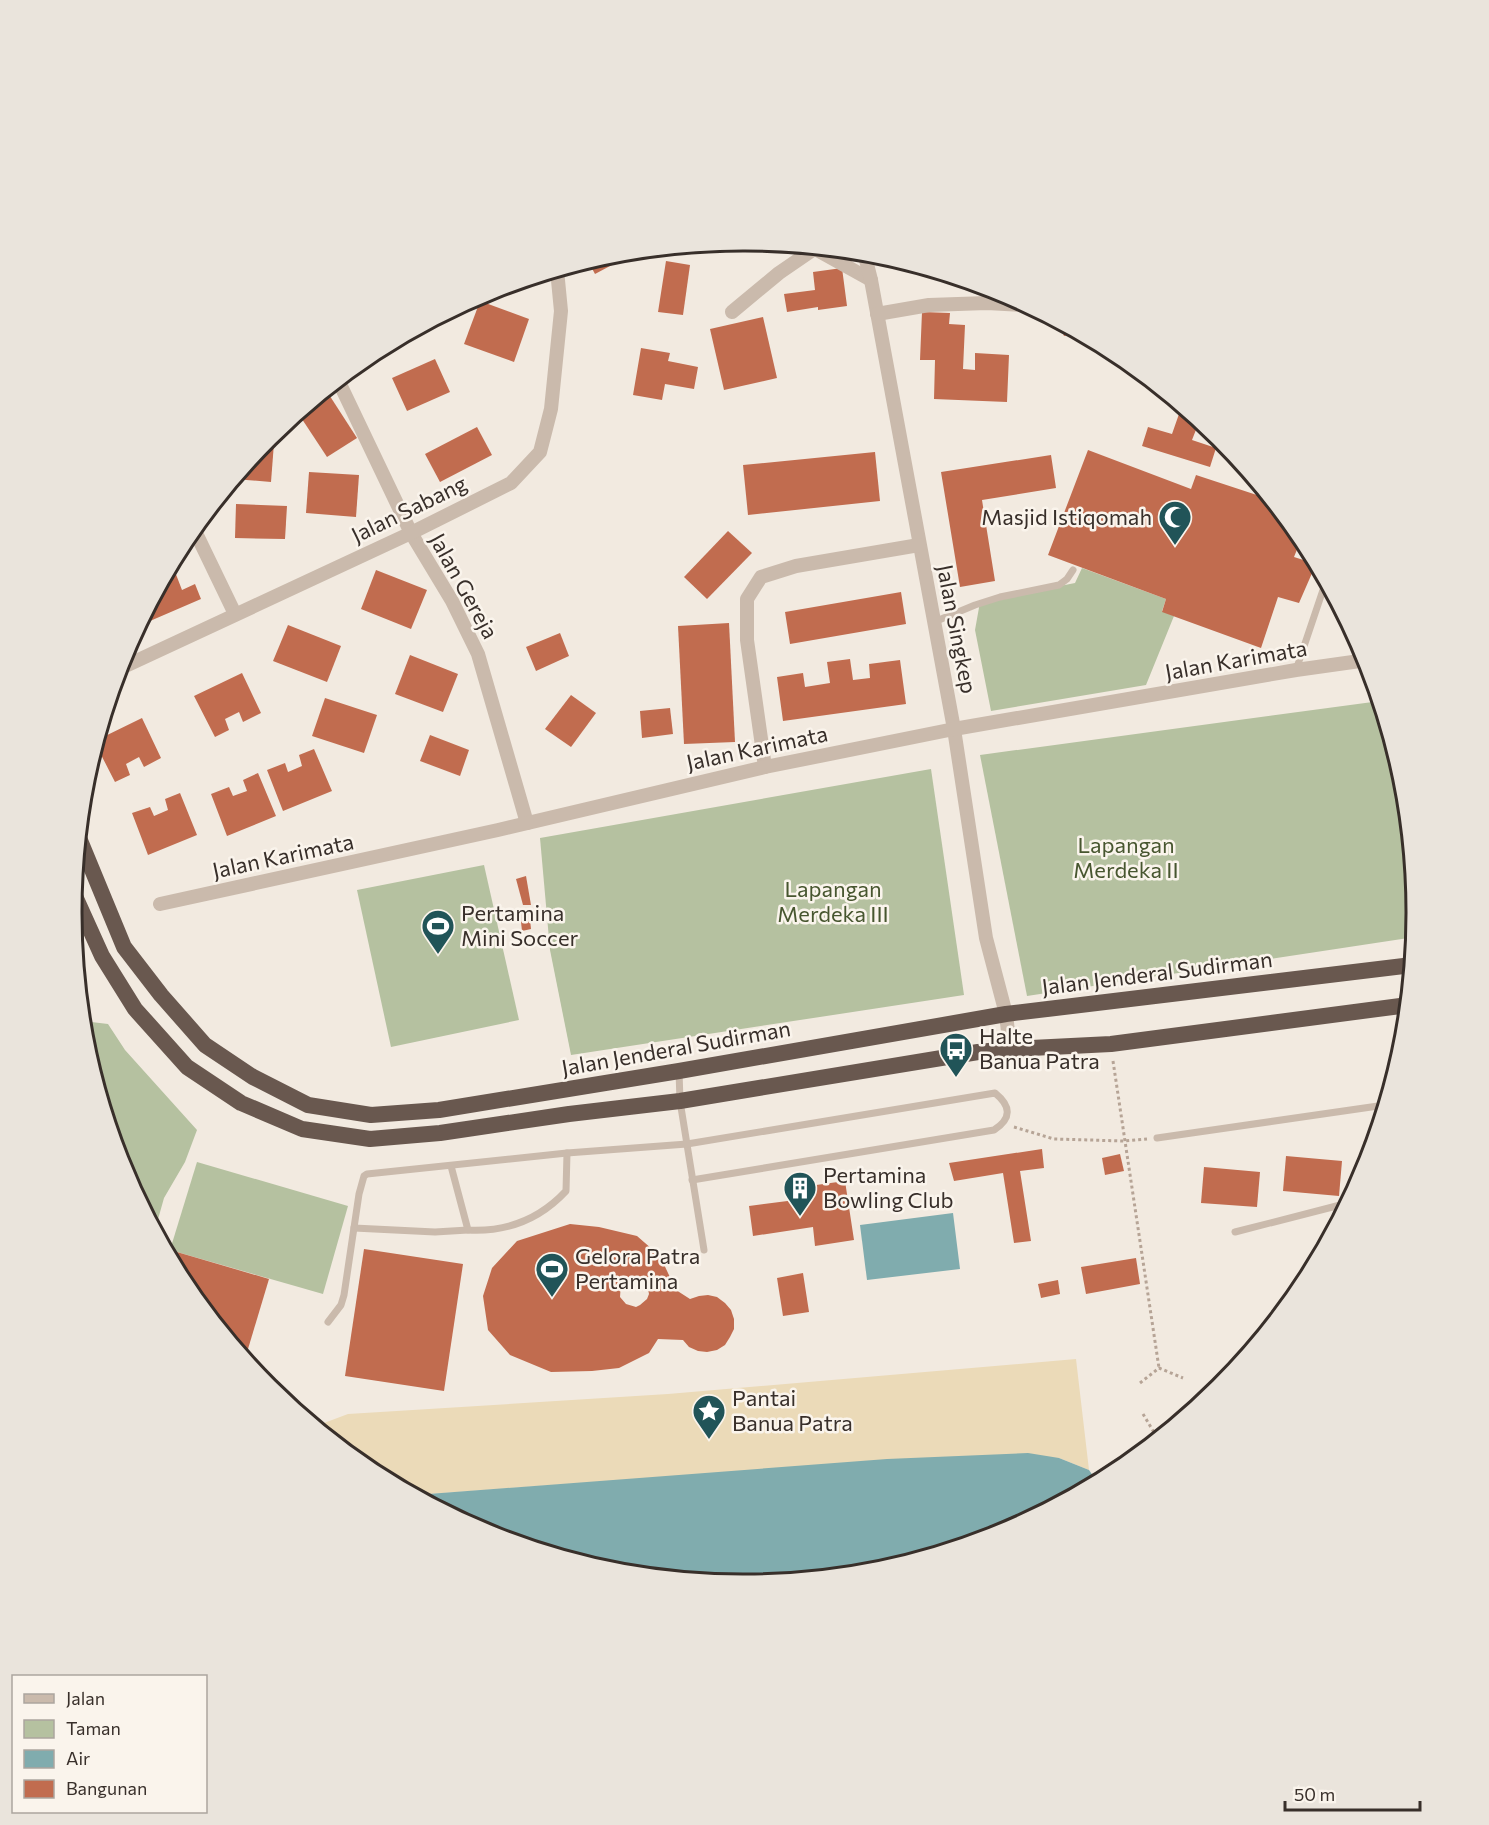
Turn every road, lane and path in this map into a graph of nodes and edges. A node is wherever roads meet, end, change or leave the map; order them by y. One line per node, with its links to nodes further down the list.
1 (805, 254): 7 (street)
2 (826, 256): 5 (street)
3 (866, 262): 5 (street, Jalan Singkep)
4 (558, 278): 10 (street, Jalan Sabang)
5 (871, 280): 8 (street, Jalan Singkep)
6 (1004, 304): 8 (street)
7 (732, 312)
8 (877, 314): 12 (street, Jalan Singkep)
9 (341, 387): 10 (street, Jalan Gereja)
10 (411, 533): 15 (street, Jalan Sabang); 22 (street, Jalan Gereja)
11 (199, 538): 15 (street)
12 (919, 545): 16 (street, Jalan Singkep); 21 (street)
13 (1073, 570): 16 (lane)
14 (1323, 591): 19 (lane)
15 (235, 614): 18 (street, Jalan Sabang)
16 (934, 622): 20 (street, Jalan Singkep)
17 (1357, 661): 19 (street, Jalan Karimata)
18 (132, 663)
19 (1296, 670): 20 (street, Jalan Karimata)
20 (954, 729): 21 (street, Jalan Karimata); 28 (street, Jalan Singkep)
21 (765, 767): 22 (street, Jalan Karimata)
22 (527, 823): 24 (street, Jalan Karimata)
23 (85, 854): 31 (highway, Jalan Jenderal Sudirman)
24 (160, 904)
25 (82, 912): 32 (highway, Jalan Jenderal Sudirman)
26 (1404, 966): 28 (highway, Jalan Jenderal Sudirman)
27 (1400, 1006): 29 (highway, Jalan Jenderal Sudirman)
28 (1006, 1014): 30 (street, Jalan Singkep); 31 (highway, Jalan Jenderal Sudirman)
29 (1111, 1044): 30 (highway, Jalan Jenderal Sudirman); 36 (path)
30 (1010, 1049): 32 (highway, Jalan Jenderal Sudirman)
31 (679, 1071): 32 (lane)
32 (680, 1101): 37 (lane)
33 (1377, 1106): 35 (lane)
34 (1004, 1124): 36 (path); 37 (lane); 40 (lane)
35 (1157, 1138): 36 (path)
36 (1124, 1141): 47 (path)
37 (687, 1144): 38 (lane); 40 (lane)
38 (567, 1153): 39 (lane); 43 (lane)
39 (451, 1166): 42 (lane); 43 (lane)
40 (692, 1180): 45 (lane)
41 (1338, 1206): 44 (lane)
42 (354, 1228): 43 (lane); 46 (lane)
43 (468, 1230)
44 (1235, 1232)
45 (704, 1250)
46 (328, 1322)
47 (1159, 1368): 48 (path); 49 (path)
48 (1183, 1378)
49 (1140, 1383)
50 (1143, 1414): 51 (path)
51 (1154, 1433)

